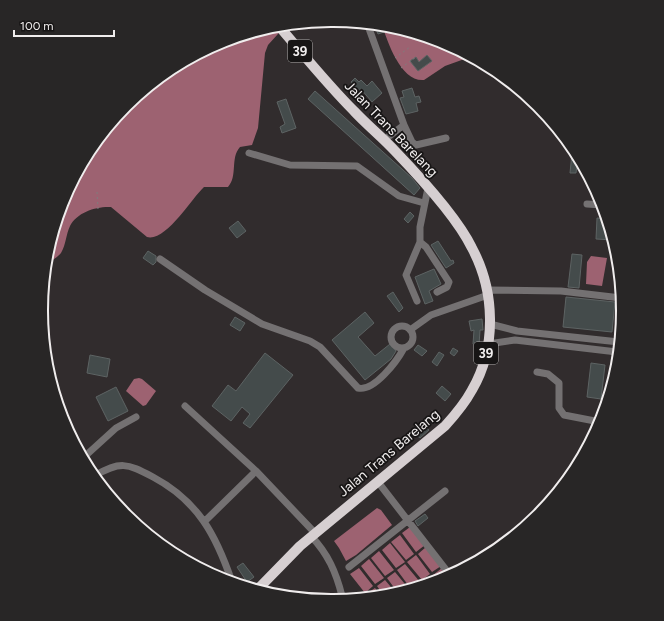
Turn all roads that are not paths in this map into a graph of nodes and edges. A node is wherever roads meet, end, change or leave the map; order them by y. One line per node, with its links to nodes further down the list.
1 (369, 29): 3 (street)
2 (283, 31): 5 (highway, Jalan Trans Barelang / 39)
3 (404, 125): 4 (street); 5 (street)
4 (446, 138)
5 (384, 140): 7 (highway, Jalan Trans Barelang / 39)
6 (249, 153): 8 (street)
7 (428, 188): 8 (street); 14 (highway, Jalan Trans Barelang / 39)
8 (424, 203): 11 (street)
9 (587, 204): 10 (street)
10 (595, 205)
11 (420, 242): 13 (street); 16 (street)
12 (160, 259): 24 (street)
13 (438, 292)
14 (487, 292): 15 (street); 17 (highway, Jalan Trans Barelang / 39); 18 (street)
15 (615, 297)
16 (417, 300)
17 (490, 324): 19 (street); 21 (highway, Jalan Trans Barelang / 39)
18 (410, 330): 24 (street); 24 (street)
19 (517, 331): 20 (street); 22 (street)
20 (515, 340): 21 (street); 23 (street)
21 (488, 344): 32 (highway, Jalan Trans Barelang / 39)
22 (613, 346)
23 (613, 347)
24 (404, 348)
25 (538, 372): 28 (street)
26 (185, 406): 30 (street)
27 (136, 417): 29 (street)
28 (593, 421)
29 (87, 454)
30 (256, 471): 35 (street); 36 (street)
31 (100, 473): 35 (street)
32 (378, 482): 34 (street); 36 (highway, Jalan Trans Barelang / 39)
33 (445, 491): 34 (street)
34 (408, 520): 37 (street); 38 (street)
35 (205, 521): 39 (street)
36 (313, 535): 40 (highway, Jalan Trans Barelang / 39); 41 (street)
37 (349, 567)
38 (446, 570)
39 (229, 574)
40 (262, 585)
41 (341, 594)

